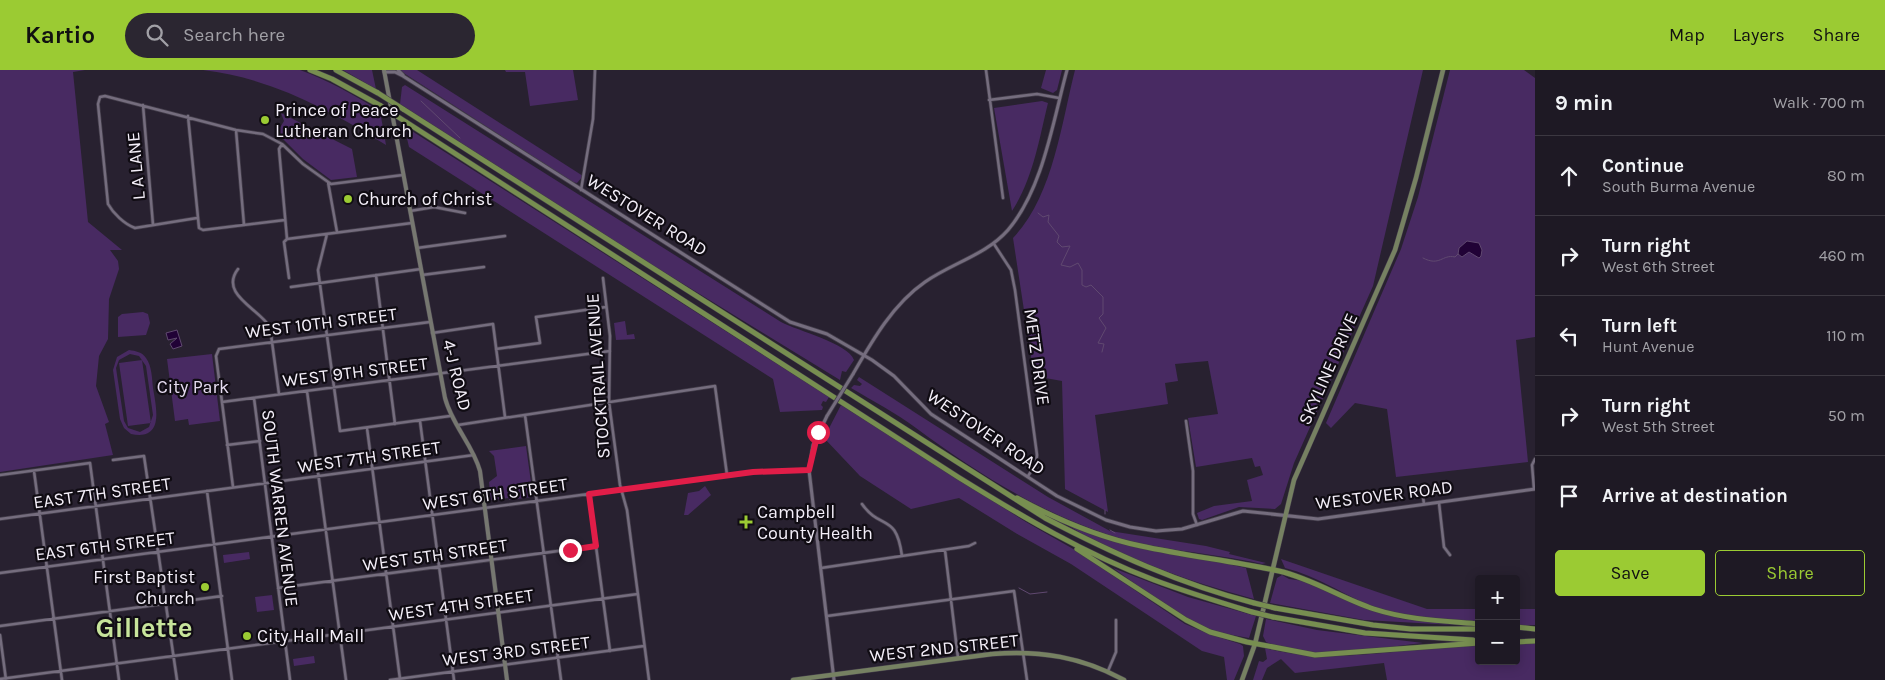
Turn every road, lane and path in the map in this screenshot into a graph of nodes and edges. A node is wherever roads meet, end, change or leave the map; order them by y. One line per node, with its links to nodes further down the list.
1 (310, 70): 101 (highway, bridge)
2 (336, 70): 77 (highway, bridge)
3 (398, 70): 9 (street)
4 (595, 70): 18 (street)
5 (986, 70): 11 (street)
6 (1066, 70): 10 (street)
7 (1443, 70): 98 (main road, SKYLINE DRIVE)
8 (384, 71): 9 (street, WESTOVER ROAD); 16 (main road, 4-J ROAD)
9 (403, 76): 18 (street, WESTOVER ROAD)
10 (1059, 98): 11 (street); 31 (street)
11 (989, 100): 19 (street)
12 (143, 105): 13 (street); 25 (street, L A LANE); 25 (street)
13 (188, 116): 14 (street); 22 (street)
14 (236, 130): 15 (street); 26 (street)
15 (282, 144): 17 (street); 23 (street)
16 (403, 175): 17 (street); 20 (main road, 4-J ROAD)
17 (328, 182): 27 (street)
18 (581, 190): 50 (street, WESTOVER ROAD)
19 (1003, 198)
20 (410, 211): 21 (street); 24 (main road, 4-J ROAD)
21 (465, 213)
22 (197, 218): 25 (street); 26 (street)
23 (285, 220): 26 (street); 30 (street)
24 (412, 223): 27 (street); 32 (main road, 4-J ROAD)
25 (154, 225)
26 (244, 225)
27 (337, 233): 28 (street)
28 (327, 234): 30 (street); 40 (street)
29 (505, 236): 32 (street)
30 (287, 239): 38 (street)
31 (994, 244): 50 (street); 81 (street, METZ DRIVE)
32 (417, 248): 35 (main road, 4-J ROAD)
33 (484, 267): 37 (street)
34 (238, 269): 47 (street)
35 (420, 269): 36 (street); 37 (main road, 4-J ROAD)
36 (376, 275): 40 (street); 44 (street)
37 (422, 275): 43 (main road, 4-J ROAD)
38 (289, 278)
39 (603, 278): 42 (street, STOCKTRAIL AVENUE)
40 (320, 283): 41 (street); 46 (street)
41 (292, 287)
42 (606, 307): 48 (street); 49 (street, STOCKTRAIL AVENUE)
43 (430, 322): 44 (street, WEST 10TH STREET); 45 (main road, 4-J ROAD)
44 (382, 328): 46 (street, WEST 10TH STREET); 53 (street)
45 (432, 333): 48 (street); 52 (main road, 4-J ROAD)
46 (327, 335): 47 (street, WEST 10TH STREET); 54 (street)
47 (272, 342): 56 (street); 58 (street, WEST 10TH STREET)
48 (496, 349): 51 (street)
49 (610, 351): 51 (street, WEST 9TH STREET); 59 (street, STOCKTRAIL AVENUE)
50 (864, 355): 75 (street, bridge); 81 (street, WESTOVER ROAD)
51 (498, 366): 52 (street, WEST 9TH STREET); 62 (street)
52 (440, 374): 53 (street, WEST 9TH STREET); 61 (main road, 4-J ROAD)
53 (389, 380): 54 (street, WEST 9TH STREET); 65 (street)
54 (334, 387): 55 (street, WEST 9TH STREET); 67 (street)
55 (308, 391): 56 (street, WEST 9TH STREET); 80 (street)
56 (279, 394): 57 (street, WEST 9TH STREET)
57 (254, 398): 58 (street, WEST 9TH STREET); 68 (street, SOUTH WARREN AVENUE)
58 (222, 402): 69 (street)
59 (609, 402): 60 (street); 79 (street); 85 (street, STOCKTRAIL AVENUE)
60 (525, 415): 62 (street); 90 (street)
61 (450, 416): 63 (street); 66 (main road, 4-J ROAD)
62 (505, 418): 66 (street)
63 (420, 420): 65 (street); 73 (street)
64 (1186, 422): 102 (street)
65 (395, 424): 67 (street)
66 (456, 426): 70 (main road, 4-J ROAD)
67 (367, 428): 74 (street)
68 (260, 441): 69 (street); 82 (street, SOUTH WARREN AVENUE)
69 (227, 445): 83 (street)
70 (474, 455): 73 (street, WEST 7TH STREET); 95 (main road, 4-J ROAD)
71 (1535, 459): 84 (street)
72 (113, 460): 89 (street)
73 (425, 462): 74 (street, WEST 7TH STREET); 97 (street)
74 (373, 469): 80 (street, WEST 7TH STREET); 100 (street)
75 (809, 470): 79 (street, WEST 6TH STREET); 117 (street)
76 (34, 471): 78 (street); 94 (street); 96 (street)
77 (972, 473): 118 (highway); 139 (highway, bridge)
78 (0, 475)
79 (727, 475): 85 (street, WEST 6TH STREET)
80 (319, 476): 82 (street, WEST 7TH STREET); 103 (street)
81 (1028, 476): 102 (street, WESTOVER ROAD)
82 (264, 484): 83 (street, WEST 7TH STREET); 104 (street, SOUTH WARREN AVENUE)
83 (234, 488): 86 (street, WEST 7TH STREET)
84 (1534, 489): 91 (street, WESTOVER ROAD)
85 (621, 490): 87 (street, WEST 6TH STREET); 123 (street, STOCKTRAIL AVENUE)
86 (207, 491): 89 (street, EAST 7TH STREET); 106 (street)
87 (589, 494): 90 (street, WEST 6TH STREET); 107 (street)
88 (1424, 498): 93 (street)
89 (150, 499): 94 (street, EAST 7TH STREET); 109 (street)
90 (537, 501): 95 (street, WEST 6TH STREET); 110 (street)
91 (1439, 503): 93 (street, WESTOVER ROAD); 111 (street)
92 (862, 504): 112 (street)
93 (1424, 504): 98 (street, WESTOVER ROAD)
94 (95, 506): 96 (street, EAST 7TH STREET); 113 (street)
95 (484, 507): 97 (street, WEST 6TH STREET); 114 (main road, 4-J ROAD)
96 (40, 513): 99 (street, EAST 7TH STREET); 115 (street)
97 (432, 515): 100 (street, WEST 6TH STREET); 116 (street)
98 (1285, 515): 102 (street, WESTOVER ROAD); 118 (main road, SKYLINE DRIVE)
99 (0, 519)
100 (380, 522): 103 (street, WEST 6TH STREET); 120 (street)
101 (1036, 524): 146 (highway, bridge); 148 (highway)
102 (1197, 525)
103 (326, 529): 104 (street, WEST 6TH STREET); 121 (street)
104 (270, 536): 106 (street, WEST 6TH STREET); 122 (street, SOUTH WARREN AVENUE)
105 (975, 543): 108 (street)
106 (214, 544): 109 (street, EAST 6TH STREET); 124 (street)
107 (596, 546): 110 (street, WEST 5TH STREET); 125 (street)
108 (945, 550): 112 (street); 126 (street)
109 (158, 551): 113 (street, EAST 6TH STREET); 127 (street)
110 (544, 553): 114 (street, WEST 5TH STREET); 128 (street)
111 (1450, 555)
112 (902, 556): 117 (street)
113 (102, 558): 115 (street, EAST 6TH STREET); 129 (street)
114 (492, 560): 116 (street, WEST 5TH STREET); 130 (main road, 4-J ROAD)
115 (47, 566): 119 (street, EAST 6TH STREET); 132 (street)
116 (439, 567): 120 (street, WEST 5TH STREET); 133 (street)
117 (821, 568): 131 (street)
118 (1272, 570): 135 (highway); 148 (main road, SKYLINE DRIVE)
119 (0, 573)
120 (387, 574): 121 (street, WEST 5TH STREET); 137 (street)
121 (333, 581): 122 (street, WEST 5TH STREET); 141 (street)
122 (278, 588): 144 (street, SOUTH WARREN AVENUE)
123 (638, 594): 125 (street, WEST 4TH STREET); 149 (street, STOCKTRAIL AVENUE)
124 (222, 596): 127 (street); 150 (street)
125 (603, 598): 128 (street, WEST 4TH STREET); 151 (street)
126 (950, 599): 131 (street); 152 (street); 155 (street)
127 (165, 604): 129 (street); 153 (street)
128 (551, 605): 130 (street, WEST 4TH STREET); 154 (street)
129 (110, 611): 132 (street); 156 (street)
130 (498, 612): 133 (street, WEST 4TH STREET); 157 (main road, 4-J ROAD)
131 (827, 616): 161 (street)
132 (54, 618): 136 (street); 158 (street)
133 (446, 619): 137 (street, WEST 4TH STREET); 160 (street)
134 (1116, 620): 159 (street)
135 (1475, 624)
136 (0, 626)
137 (394, 626): 141 (street, WEST 4TH STREET); 164 (street)
138 (1520, 628): 140 (highway)
139 (1475, 629)
140 (1535, 629)
141 (340, 633): 144 (street, WEST 4TH STREET); 170 (street)
142 (0, 635): 163 (street)
143 (1535, 640): 145 (highway)
144 (285, 641): 150 (street, WEST 4TH STREET); 169 (street, SOUTH WARREN AVENUE)
145 (1520, 641)
146 (1475, 642)
147 (1475, 642): 148 (highway)
148 (1254, 644): 179 (main road, SKYLINE DRIVE)
149 (645, 646): 151 (street, WEST 3RD STREET); 175 (street, STOCKTRAIL AVENUE)
150 (228, 648): 153 (street, WEST 4TH STREET); 168 (street)
151 (610, 651): 154 (street, WEST 3RD STREET)
152 (1023, 652): 155 (main road, WEST 2ND STREET); 159 (main road, WEST 2ND STREET); 177 (street)
153 (173, 656): 156 (street, WEST 4TH STREET); 167 (street)
154 (558, 658): 157 (street, WEST 3RD STREET); 174 (street)
155 (958, 658): 161 (main road, WEST 2ND STREET)
156 (117, 663): 158 (street, WEST 4TH STREET); 166 (street)
157 (506, 665): 160 (street, WEST 3RD STREET); 173 (main road, 4-J ROAD)
158 (61, 670): 163 (street, WEST 4TH STREET); 165 (street)
159 (1108, 671): 178 (main road, WEST 2ND STREET)
160 (453, 672): 164 (street, WEST 3RD STREET); 172 (street)
161 (834, 677): 176 (main road, WEST 2ND STREET)
162 (0, 679): 163 (street, WEST 4TH STREET)
163 (6, 679)
164 (400, 679): 171 (street, WEST 3RD STREET)
165 (62, 680)
166 (119, 680)
167 (177, 680)
168 (232, 680)
169 (290, 680)
170 (346, 680)
171 (390, 680)
172 (454, 680)
173 (507, 680)
174 (561, 680)
175 (649, 680)
176 (793, 680)
177 (1027, 680)
178 (1124, 680)
179 (1242, 680)

